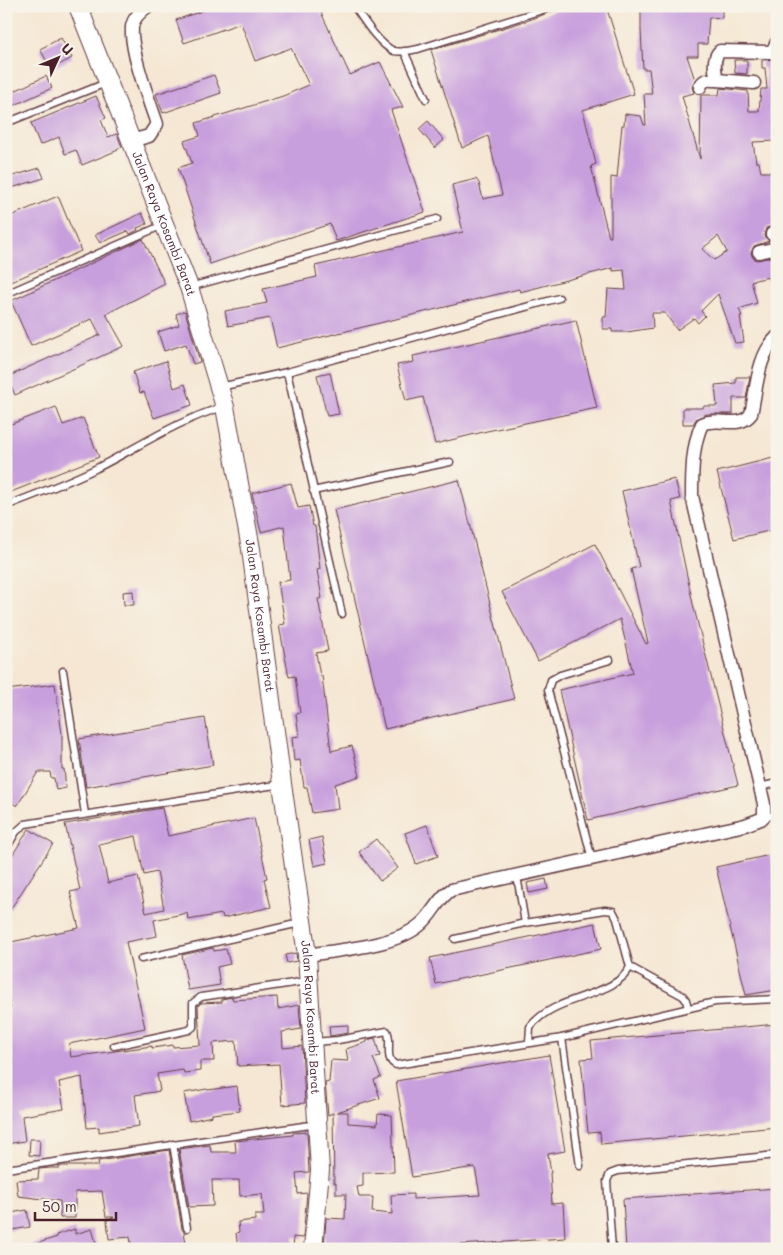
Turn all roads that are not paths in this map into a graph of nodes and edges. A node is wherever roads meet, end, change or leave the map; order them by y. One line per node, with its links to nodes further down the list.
1 (78, 6): 8 (main road, Jalan Raya Kosambi Barat)
2 (148, 6): 13 (street)
3 (354, 6): 6 (lane)
4 (555, 6): 6 (lane)
5 (777, 42): 7 (street)
6 (404, 51): 11 (lane)
7 (717, 80): 9 (street); 10 (street)
8 (107, 82): 12 (lane); 13 (main road, Jalan Raya Kosambi Barat)
9 (754, 84)
10 (700, 87)
11 (426, 99)
12 (6, 124)
13 (131, 142): 15 (main road, Jalan Raya Kosambi Barat)
14 (437, 219): 18 (lane)
15 (164, 224): 18 (main road, Jalan Raya Kosambi Barat); 19 (lane)
16 (777, 248): 17 (street)
17 (759, 252)
18 (189, 287): 23 (main road, Jalan Raya Kosambi Barat)
19 (6, 294)
20 (559, 298): 22 (lane)
21 (777, 337): 33 (street)
22 (287, 372): 23 (lane); 26 (lane)
23 (220, 388): 24 (main road, Jalan Raya Kosambi Barat)
24 (225, 407): 27 (lane); 32 (main road, Jalan Raya Kosambi Barat)
25 (450, 462): 26 (lane)
26 (313, 491): 28 (lane)
27 (6, 506)
28 (342, 614)
29 (610, 660): 37 (lane)
30 (63, 671): 34 (lane)
31 (777, 783): 33 (lane)
32 (282, 784): 34 (lane); 39 (main road, Jalan Raya Kosambi Barat)
33 (760, 787): 35 (street)
34 (85, 814): 36 (lane)
35 (771, 816): 37 (street)
36 (6, 849)
37 (592, 859): 38 (street)
38 (517, 876): 40 (lane); 42 (street)
39 (303, 923): 42 (main road, Jalan Raya Kosambi Barat); 43 (lane)
40 (525, 923): 41 (lane); 44 (lane)
41 (455, 939)
42 (307, 955): 45 (main road, Jalan Raya Kosambi Barat)
43 (141, 959)
44 (630, 967): 47 (lane); 50 (lane)
45 (309, 981): 49 (main road, Jalan Raya Kosambi Barat); 51 (lane)
46 (777, 999): 47 (lane)
47 (688, 1008): 48 (lane)
48 (562, 1038): 50 (lane); 55 (lane)
49 (313, 1042): 50 (lane); 52 (main road, Jalan Raya Kosambi Barat)
50 (529, 1043)
51 (114, 1046)
52 (318, 1124): 53 (lane); 58 (main road, Jalan Raya Kosambi Barat)
53 (173, 1144): 56 (lane); 57 (lane)
54 (777, 1156): 59 (lane)
55 (580, 1166)
56 (6, 1168)
57 (187, 1228)
58 (313, 1249)
59 (612, 1249)

